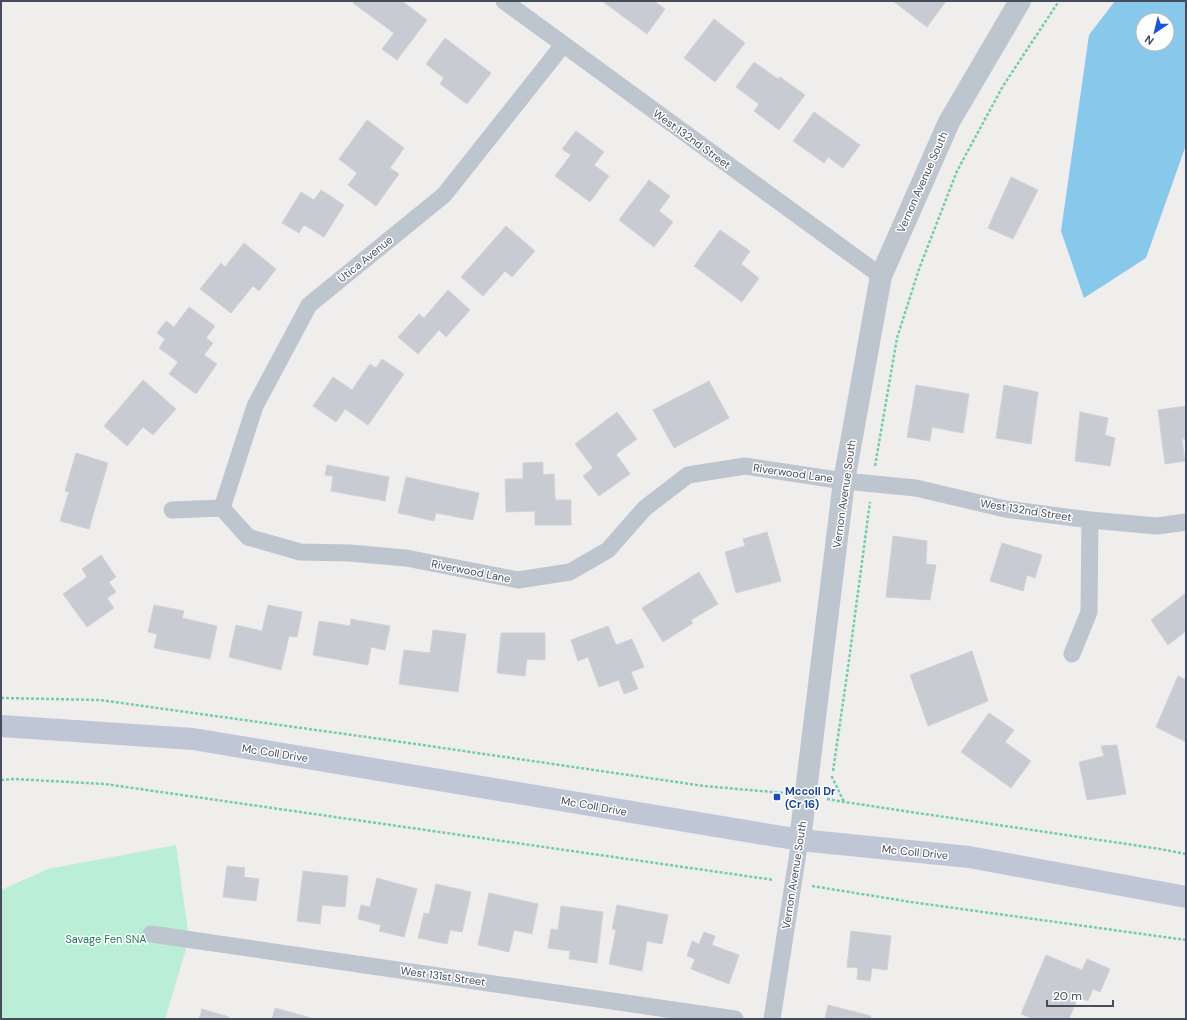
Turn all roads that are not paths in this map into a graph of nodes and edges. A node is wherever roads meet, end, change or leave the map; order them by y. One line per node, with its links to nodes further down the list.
1 (504, 1): 3 (street, West 132nd Street)
2 (1020, 1): 4 (street, Vernon Avenue South)
3 (563, 45): 4 (street, West 132nd Street); 6 (street, Utica Avenue)
4 (881, 276): 5 (street, Vernon Avenue South)
5 (844, 481): 6 (street, Riverwood Lane); 8 (street, West 132nd Street); 12 (street, Vernon Avenue South)
6 (222, 508): 7 (street)
7 (172, 510)
8 (1090, 520): 9 (street, West 132nd Street); 10 (street)
9 (1186, 522)
10 (1072, 654)
11 (1, 726): 12 (main road, Mc Coll Drive)
12 (800, 840): 13 (main road, Mc Coll Drive); 16 (street, Vernon Avenue South)
13 (1186, 897)
14 (151, 934): 15 (street, West 131st Street)
15 (735, 1019)
16 (772, 1019)

